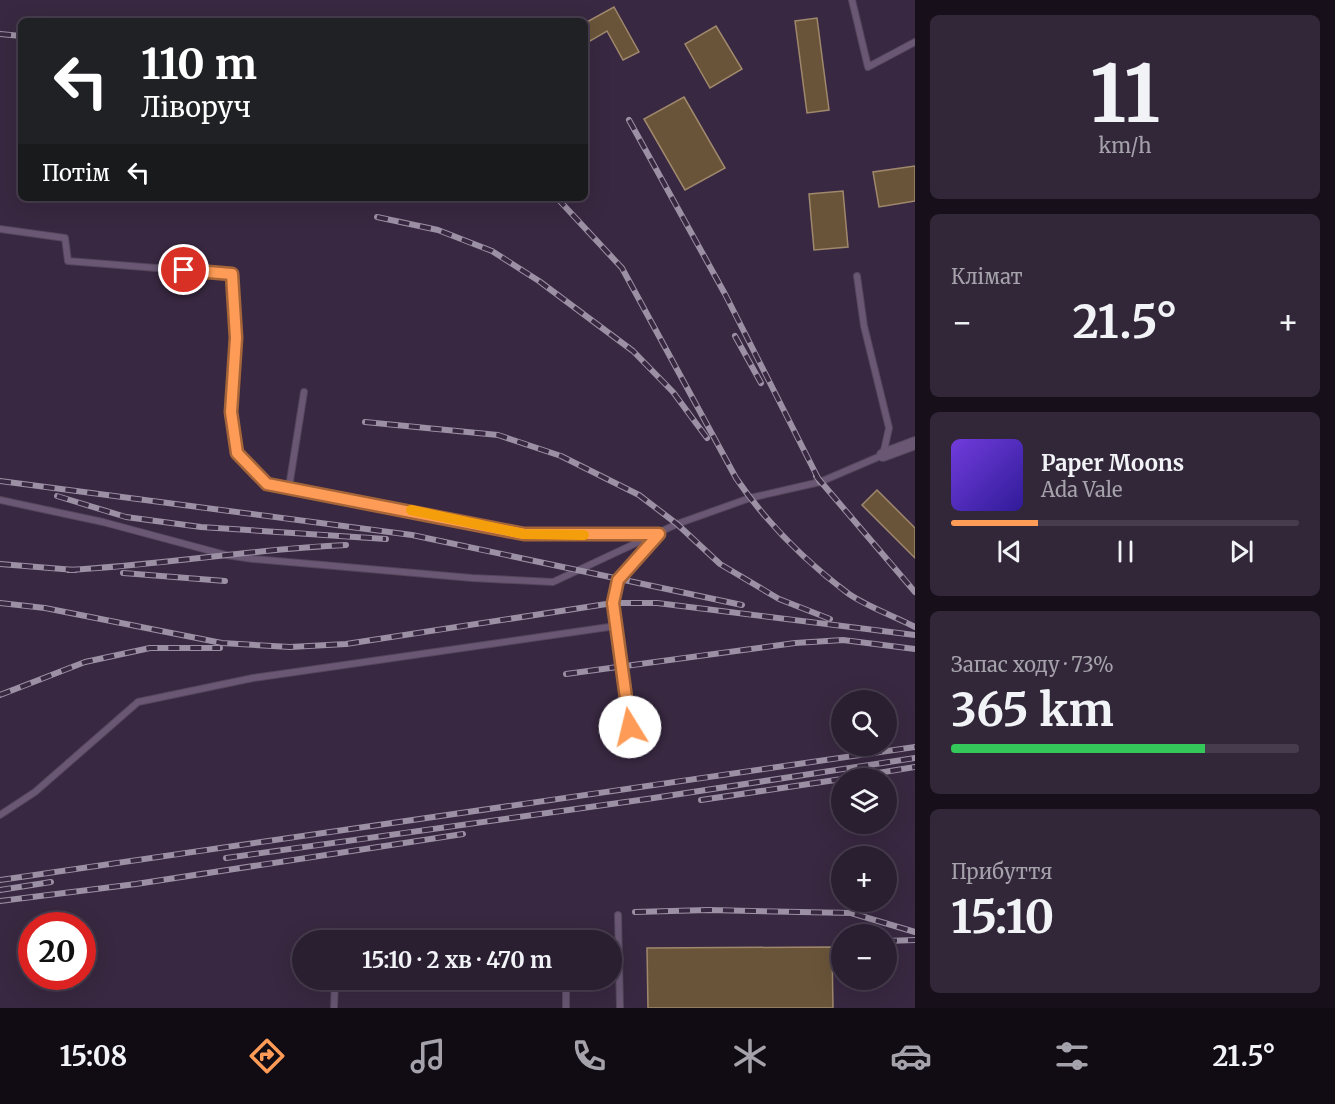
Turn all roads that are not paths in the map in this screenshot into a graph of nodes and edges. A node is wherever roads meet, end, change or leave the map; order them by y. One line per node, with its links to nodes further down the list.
1 (852, 0): 2 (lane)
2 (915, 42)
3 (0, 229): 8 (lane)
4 (857, 276): 7 (lane)
5 (304, 392): 8 (lane)
6 (915, 442): 7 (street)
7 (882, 455): 10 (lane)
8 (289, 487): 10 (lane)
9 (0, 500): 10 (lane)
10 (659, 534): 11 (lane)
11 (616, 626): 12 (lane); 13 (lane)
12 (630, 727)
13 (0, 815)
14 (618, 915): 19 (lane)
15 (335, 990): 17 (lane)
16 (566, 990): 18 (lane)
17 (334, 1008)
18 (566, 1008)
19 (620, 1008)

